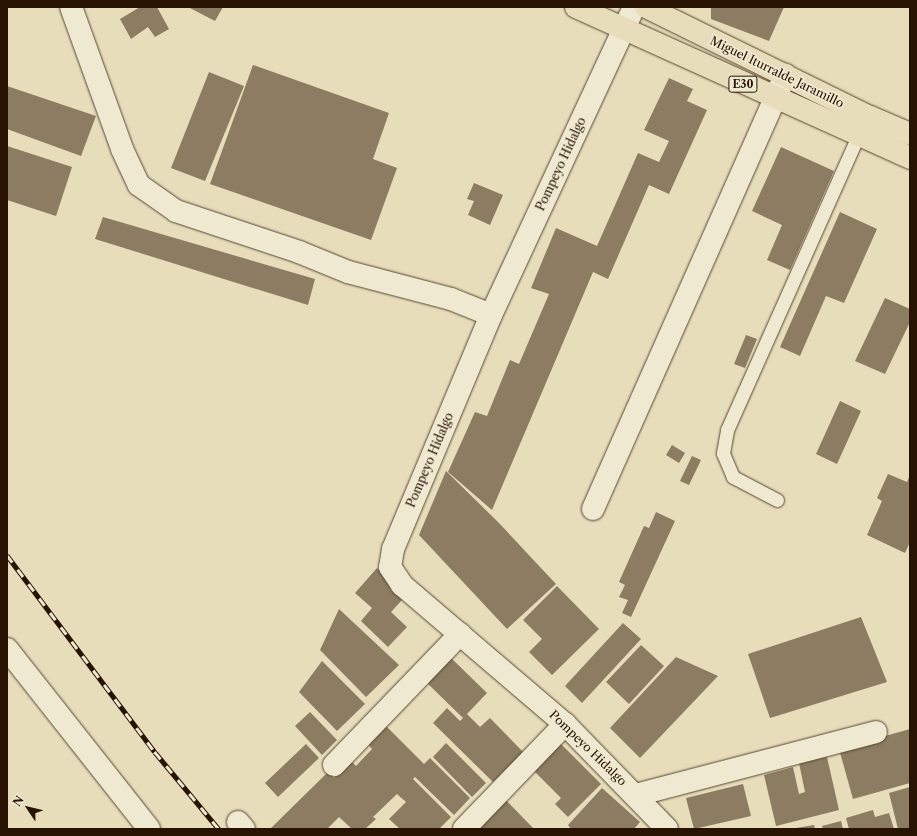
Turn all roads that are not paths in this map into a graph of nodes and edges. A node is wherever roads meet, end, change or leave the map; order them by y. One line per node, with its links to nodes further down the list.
1 (71, 7): 11 (street)
2 (576, 7): 5 (main road, Miguel Iturralde Jaramillo / E30)
3 (634, 7): 5 (street, Pompeyo Hidalgo)
4 (646, 7): 6 (main road, Miguel Iturralde Jaramillo / E30)
5 (624, 28): 7 (main road, Miguel Iturralde Jaramillo / E30); 11 (street, Pompeyo Hidalgo)
6 (785, 75): 7 (street); 8 (main road, Miguel Iturralde Jaramillo / E30)
7 (774, 98): 9 (main road, Miguel Iturralde Jaramillo / E30); 13 (street)
8 (910, 134)
9 (858, 136): 10 (main road, Miguel Iturralde Jaramillo / E30); 12 (lane)
10 (910, 158)
11 (491, 315): 14 (street, Pompeyo Hidalgo)
12 (777, 500)
13 (593, 509)
14 (460, 634): 16 (street, Pompeyo Hidalgo); 18 (street)
15 (7, 649): 20 (street)
16 (565, 724): 19 (street, Pompeyo Hidalgo); 21 (street)
17 (876, 732): 19 (street)
18 (334, 765)
19 (636, 795): 22 (street, Pompeyo Hidalgo)
20 (149, 829)
21 (464, 829)
22 (667, 829)

